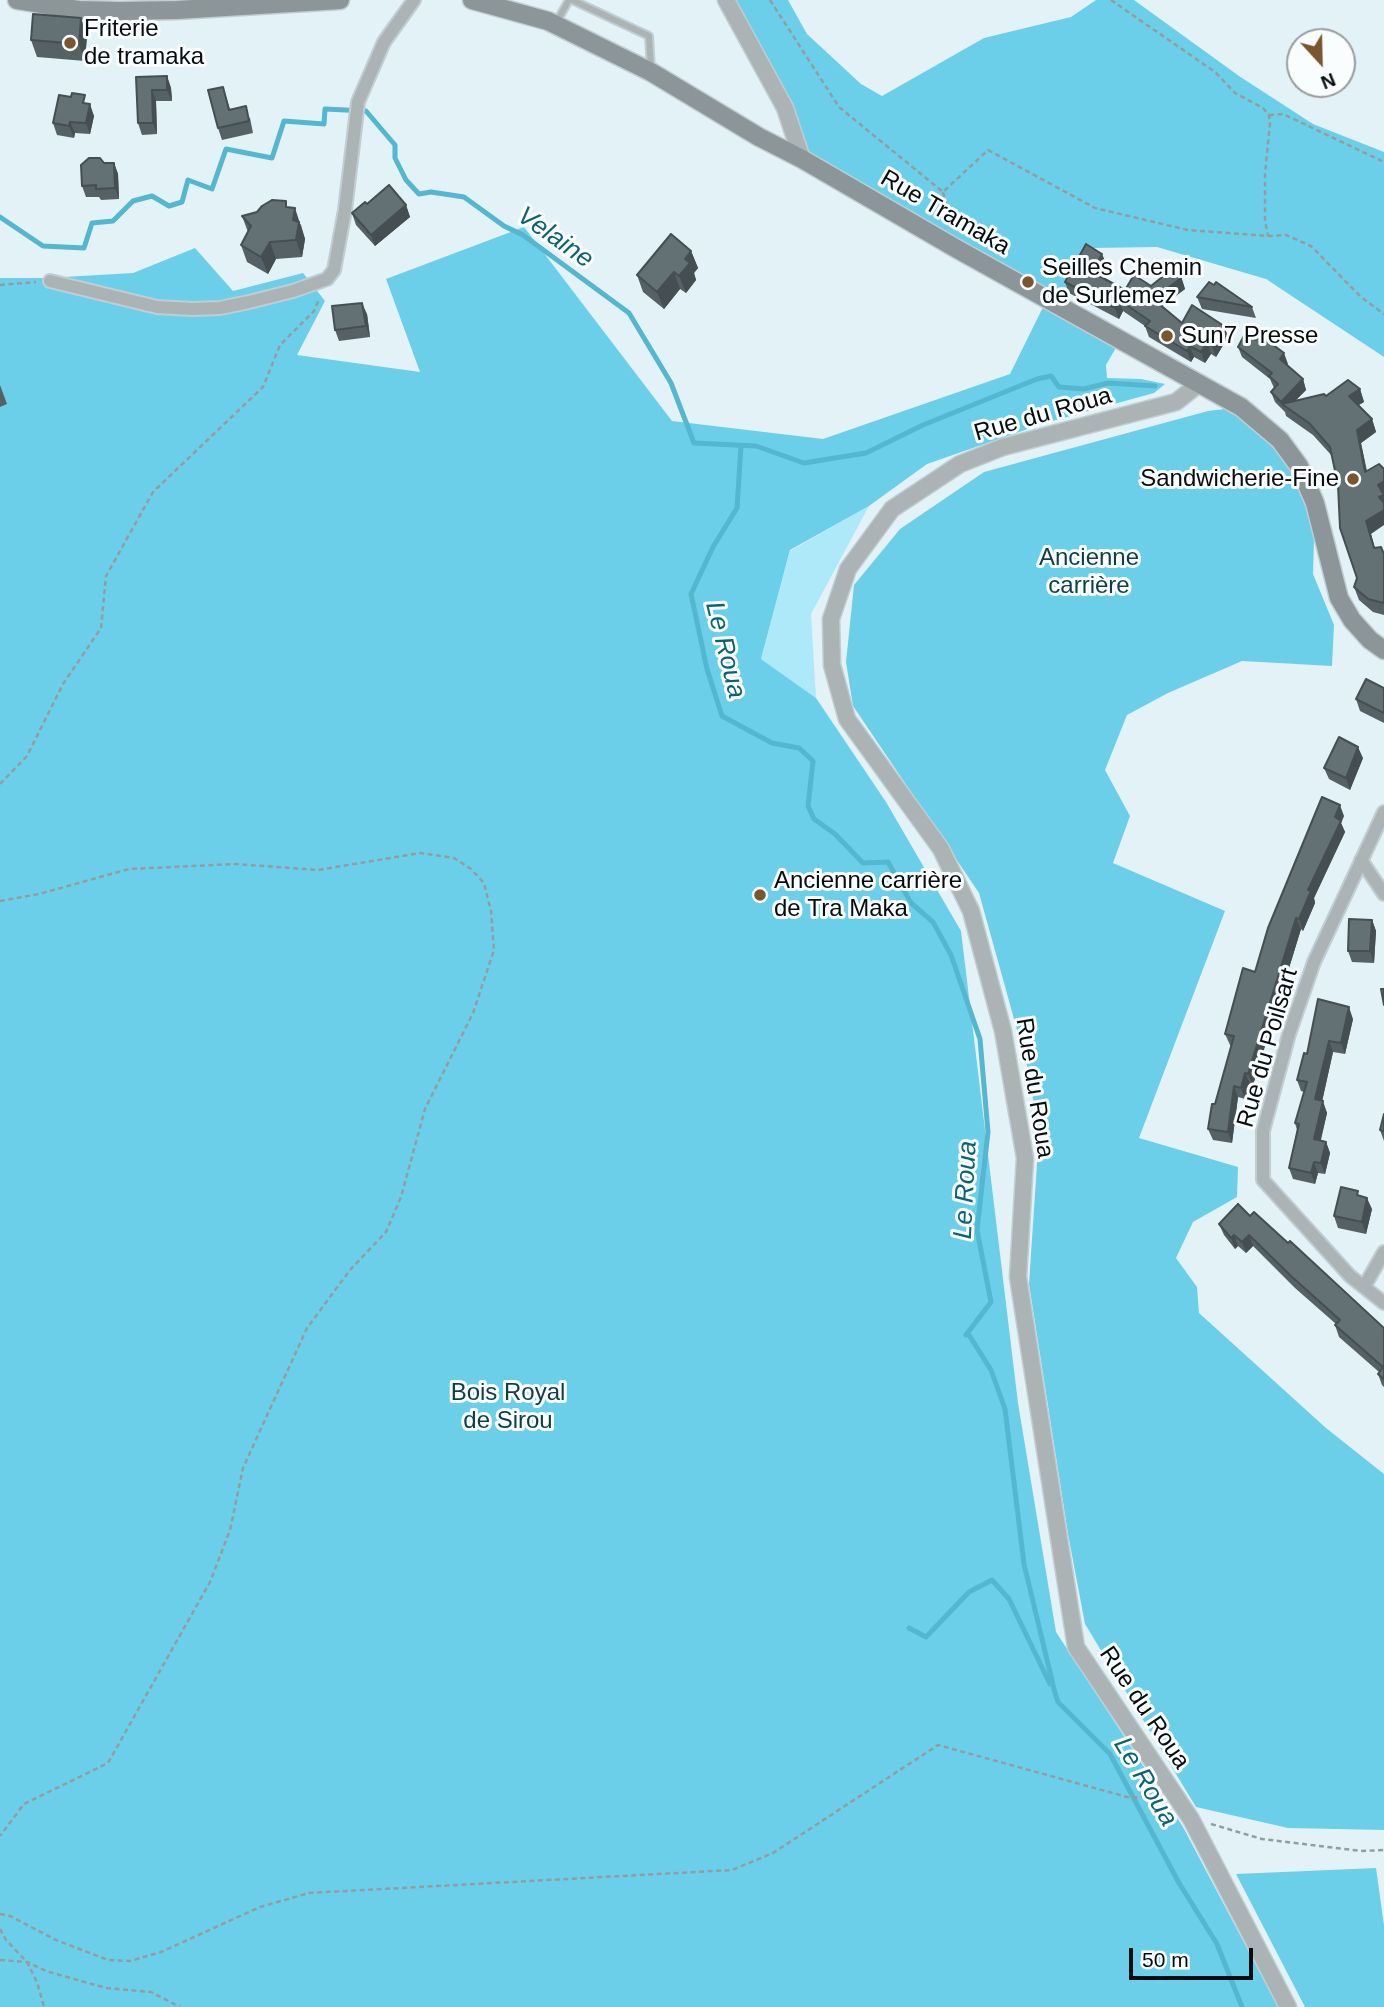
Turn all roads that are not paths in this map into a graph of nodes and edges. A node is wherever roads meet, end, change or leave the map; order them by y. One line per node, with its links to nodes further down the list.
1 (17, 0): 2 (main road)
2 (340, 0)
3 (414, 0): 10 (street)
4 (472, 0): 7 (main road, Rue Tramaka)
5 (571, 0): 7 (lane); 8 (lane)
6 (726, 0): 9 (street)
7 (555, 24): 8 (main road, Rue Tramaka)
8 (651, 72): 9 (main road, Rue Tramaka)
9 (802, 159): 11 (main road, Rue Tramaka)
10 (50, 281)
11 (1200, 383): 12 (main road, Rue Tramaka); 19 (street, Rue du Roua)
12 (1384, 650)
13 (1382, 821): 14 (street, Rue du Poilsart)
14 (1361, 860): 15 (street); 17 (street, Rue du Poilsart)
15 (1384, 894)
16 (1384, 1252): 17 (street)
17 (1364, 1287): 18 (street, Rue du Poilsart)
18 (1384, 1303)
19 (1288, 2007)

